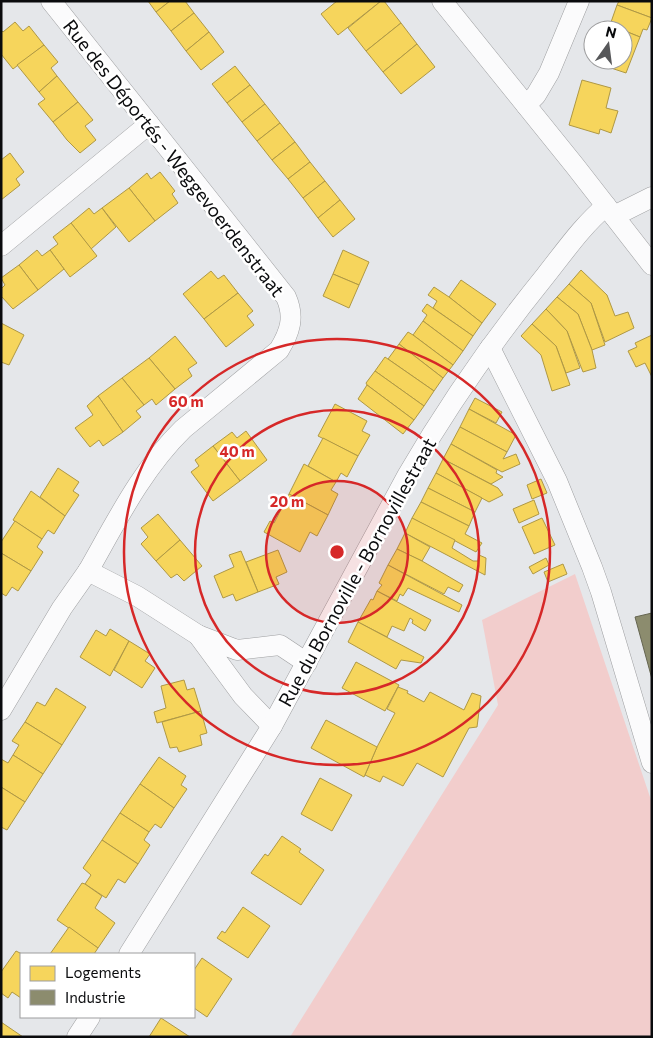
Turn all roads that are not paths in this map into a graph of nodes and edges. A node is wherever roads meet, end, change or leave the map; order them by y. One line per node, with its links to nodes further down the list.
1 (50, 1): 5 (street, Rue des Déportés - Weggevoerdenstraat)
2 (442, 1): 4 (street)
3 (580, 1): 4 (street)
4 (526, 105): 7 (street)
5 (150, 124): 8 (street); 11 (street, Rue des Déportés - Weggevoerdenstraat)
6 (652, 197): 7 (street, Rue du Bornoville - Bornovillestraat)
7 (610, 211): 9 (street); 10 (street, Rue du Bornoville - Bornovillestraat)
8 (1, 246)
9 (652, 265)
10 (490, 348): 13 (street, Rue du Bornoville - Bornovillestraat); 16 (street)
11 (88, 570): 12 (street); 14 (street, Rue des Déportés - Weggevoerdenstraat)
12 (198, 635): 13 (street); 15 (street)
13 (307, 663): 15 (street, Rue du Bornoville - Bornovillestraat)
14 (1, 710)
15 (272, 726): 17 (street, Rue du Bornoville - Bornovillestraat)
16 (652, 763)
17 (130, 953)
18 (89, 1018): 19 (street)
19 (77, 1037)

